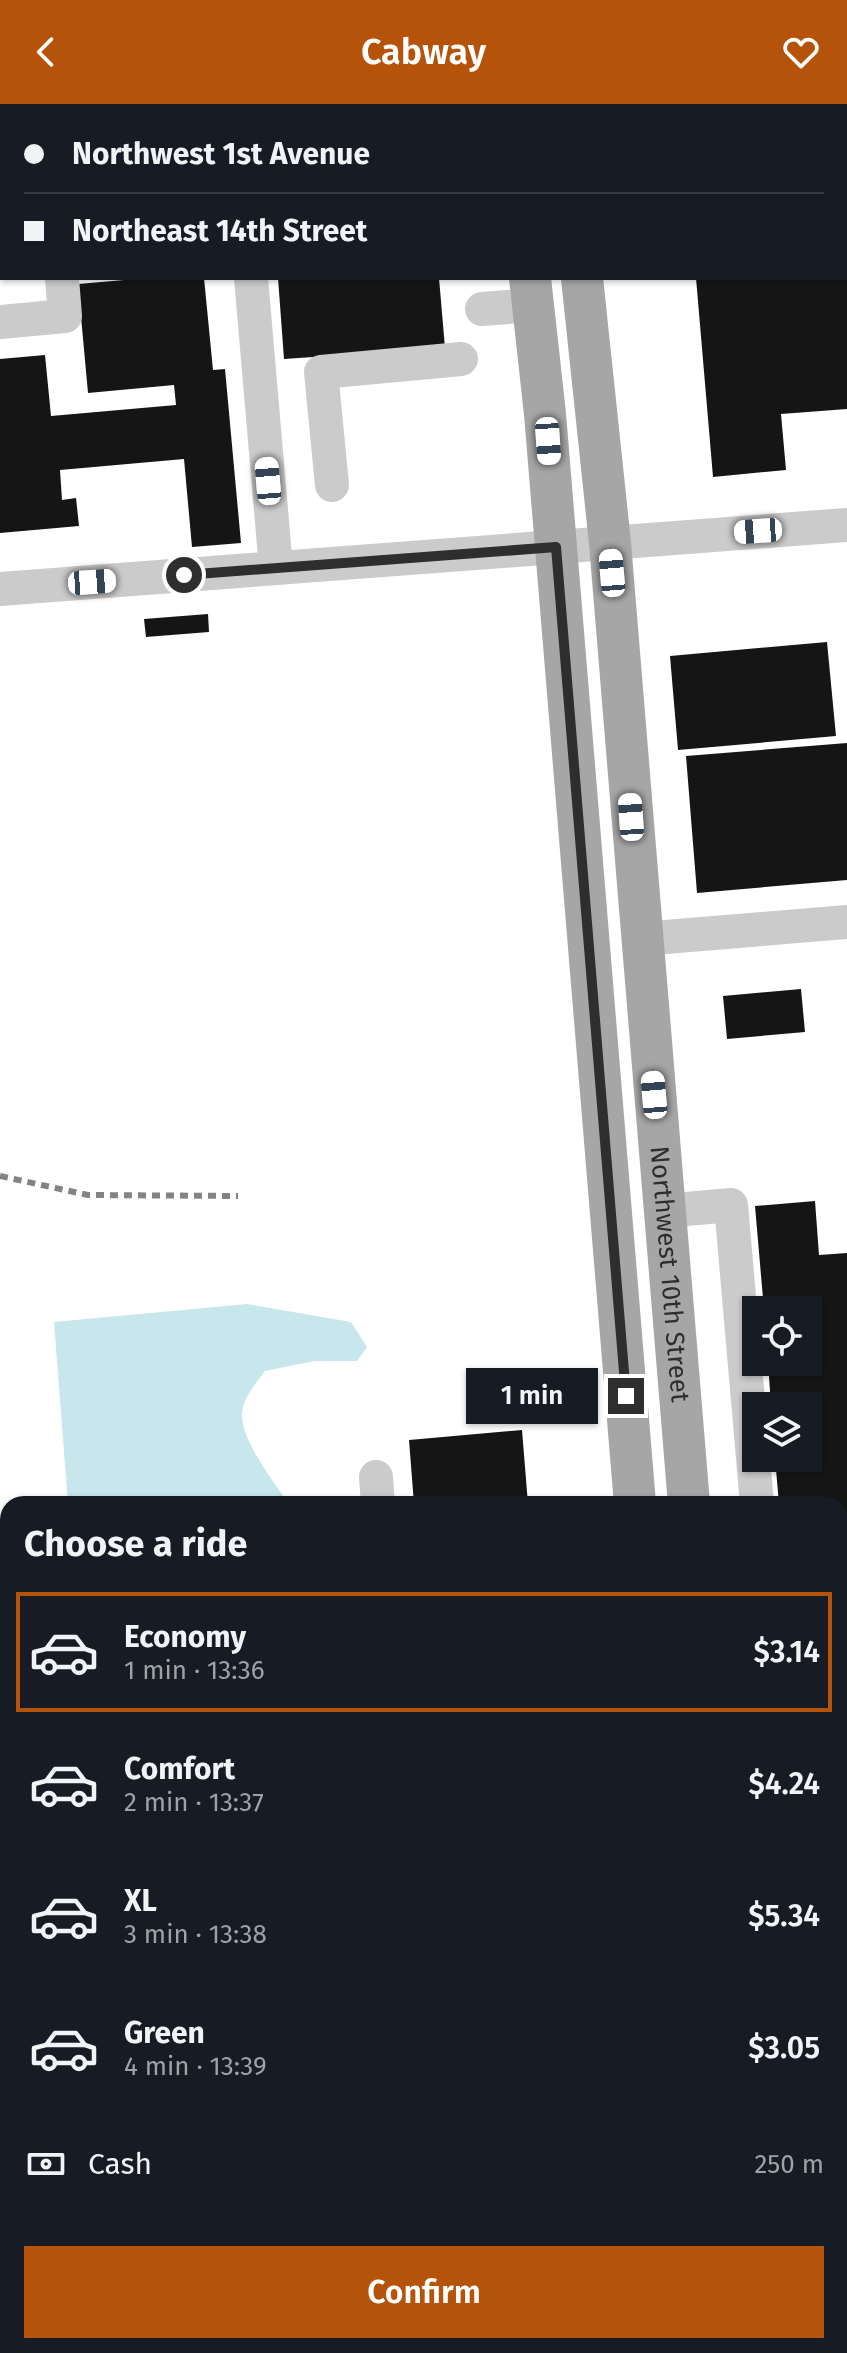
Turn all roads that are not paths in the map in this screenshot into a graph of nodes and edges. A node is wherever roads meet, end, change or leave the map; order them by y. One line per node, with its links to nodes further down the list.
1 (62, 280): 6 (street)
2 (251, 280): 12 (street)
3 (584, 287): 10 (main road, Northwest 10th Street)
4 (532, 292): 5 (street); 11 (main road)
5 (482, 309)
6 (0, 322)
7 (461, 359): 8 (street)
8 (332, 485)
9 (847, 525): 10 (street)
10 (610, 543): 11 (street); 15 (main road, Northwest 10th Street)
11 (556, 547): 12 (street); 17 (main road)
12 (276, 568): 13 (street)
13 (0, 589)
14 (847, 922): 15 (street)
15 (641, 939): 16 (main road, Northwest 10th Street)
16 (664, 1211): 18 (main road, Northwest 10th Street); 19 (street)
17 (634, 1496)
18 (688, 1496)
19 (756, 1496)

